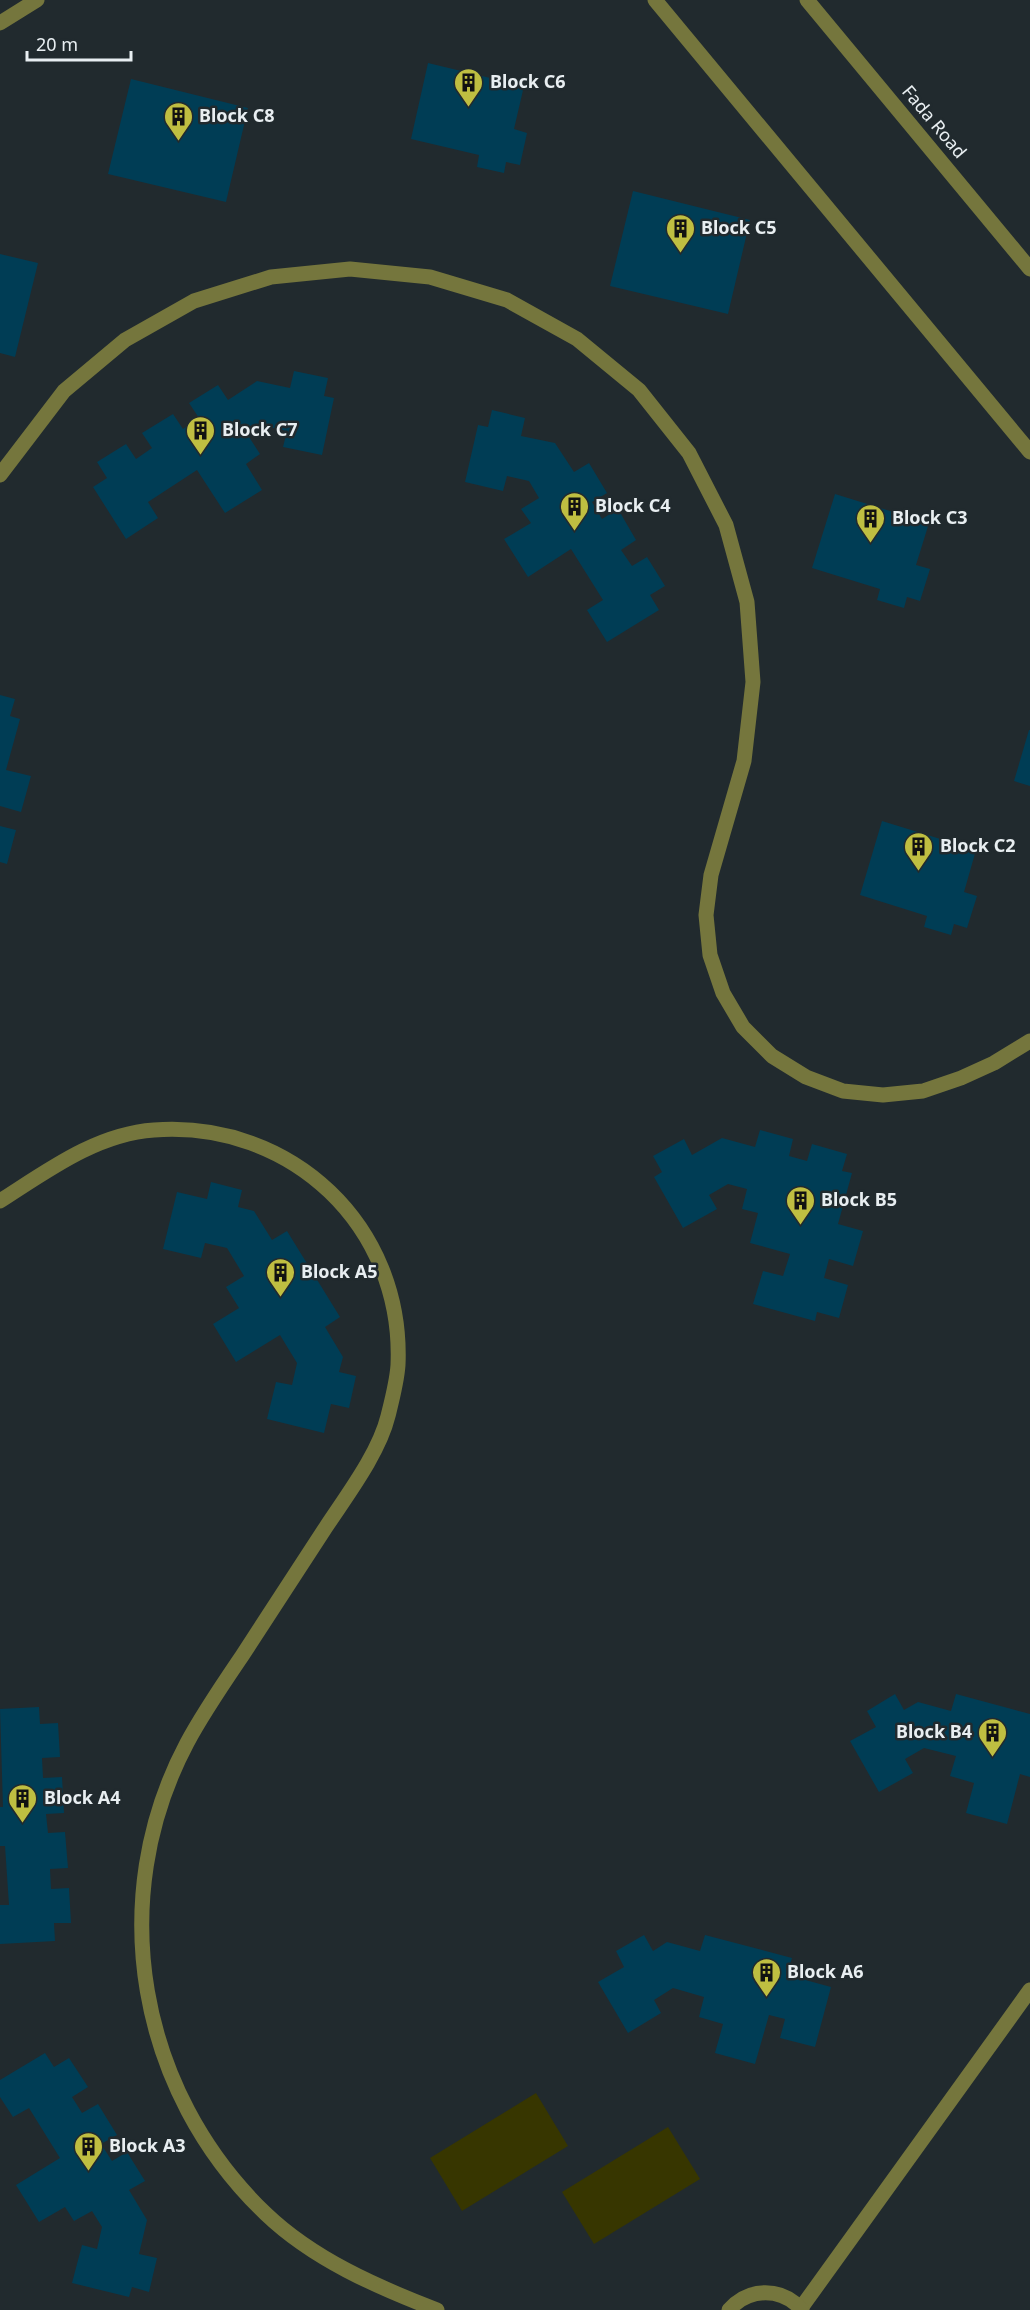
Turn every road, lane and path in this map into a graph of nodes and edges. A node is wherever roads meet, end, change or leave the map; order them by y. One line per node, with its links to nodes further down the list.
1 (37, 0): 4 (street)
2 (655, 0): 6 (street)
3 (807, 0): 5 (street, Fada Road)
4 (0, 23)
5 (1030, 269)
6 (1030, 452)
7 (0, 475): 8 (street)
8 (1030, 1041)
9 (0, 1201): 12 (street)
10 (1030, 1990): 11 (street)
11 (802, 2309): 13 (street)
12 (437, 2310)
13 (729, 2310)

